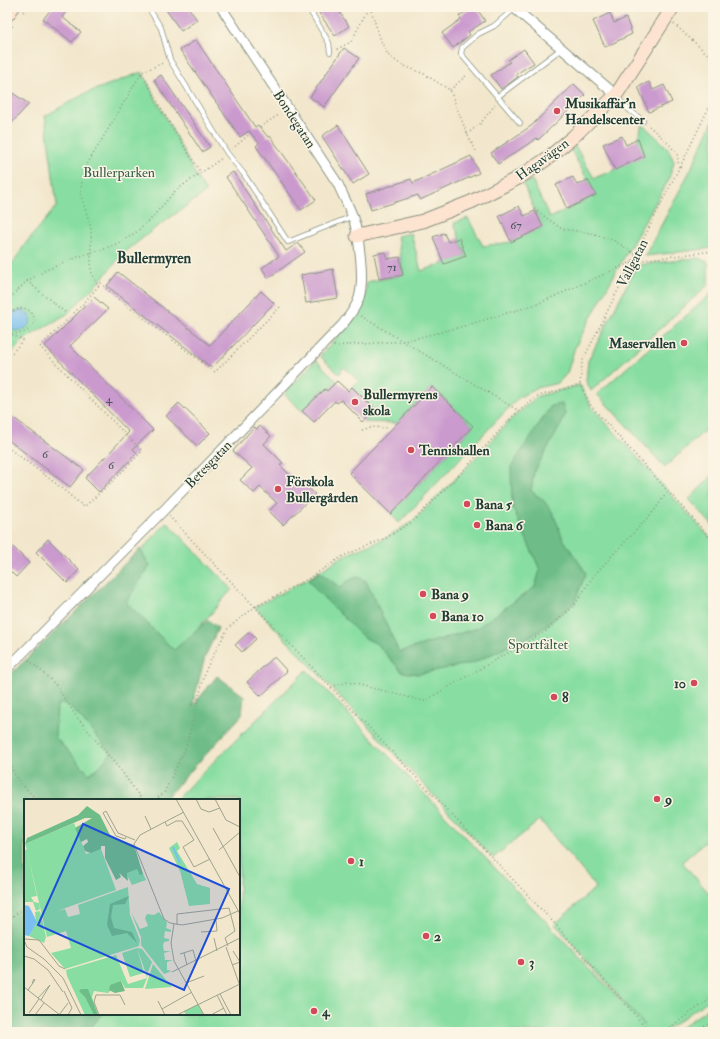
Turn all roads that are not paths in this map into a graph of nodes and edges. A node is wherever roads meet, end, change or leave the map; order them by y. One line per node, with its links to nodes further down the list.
1 (13, 7): 7 (street)
2 (148, 7): 14 (lane)
3 (221, 7): 14 (street, Bondegatan)
4 (308, 7): 9 (lane)
5 (514, 8): 8 (street); 11 (lane)
6 (670, 12): 10 (street, Hagavägen)
7 (7, 15)
8 (561, 49): 10 (street); 11 (lane)
9 (330, 52)
10 (616, 95): 12 (lane); 15 (street, Hagavägen)
11 (498, 99): 13 (lane)
12 (643, 121)
13 (520, 122)
14 (352, 216): 15 (street, Bondegatan)
15 (357, 236): 16 (street, Betesgatan)
16 (7, 669)

